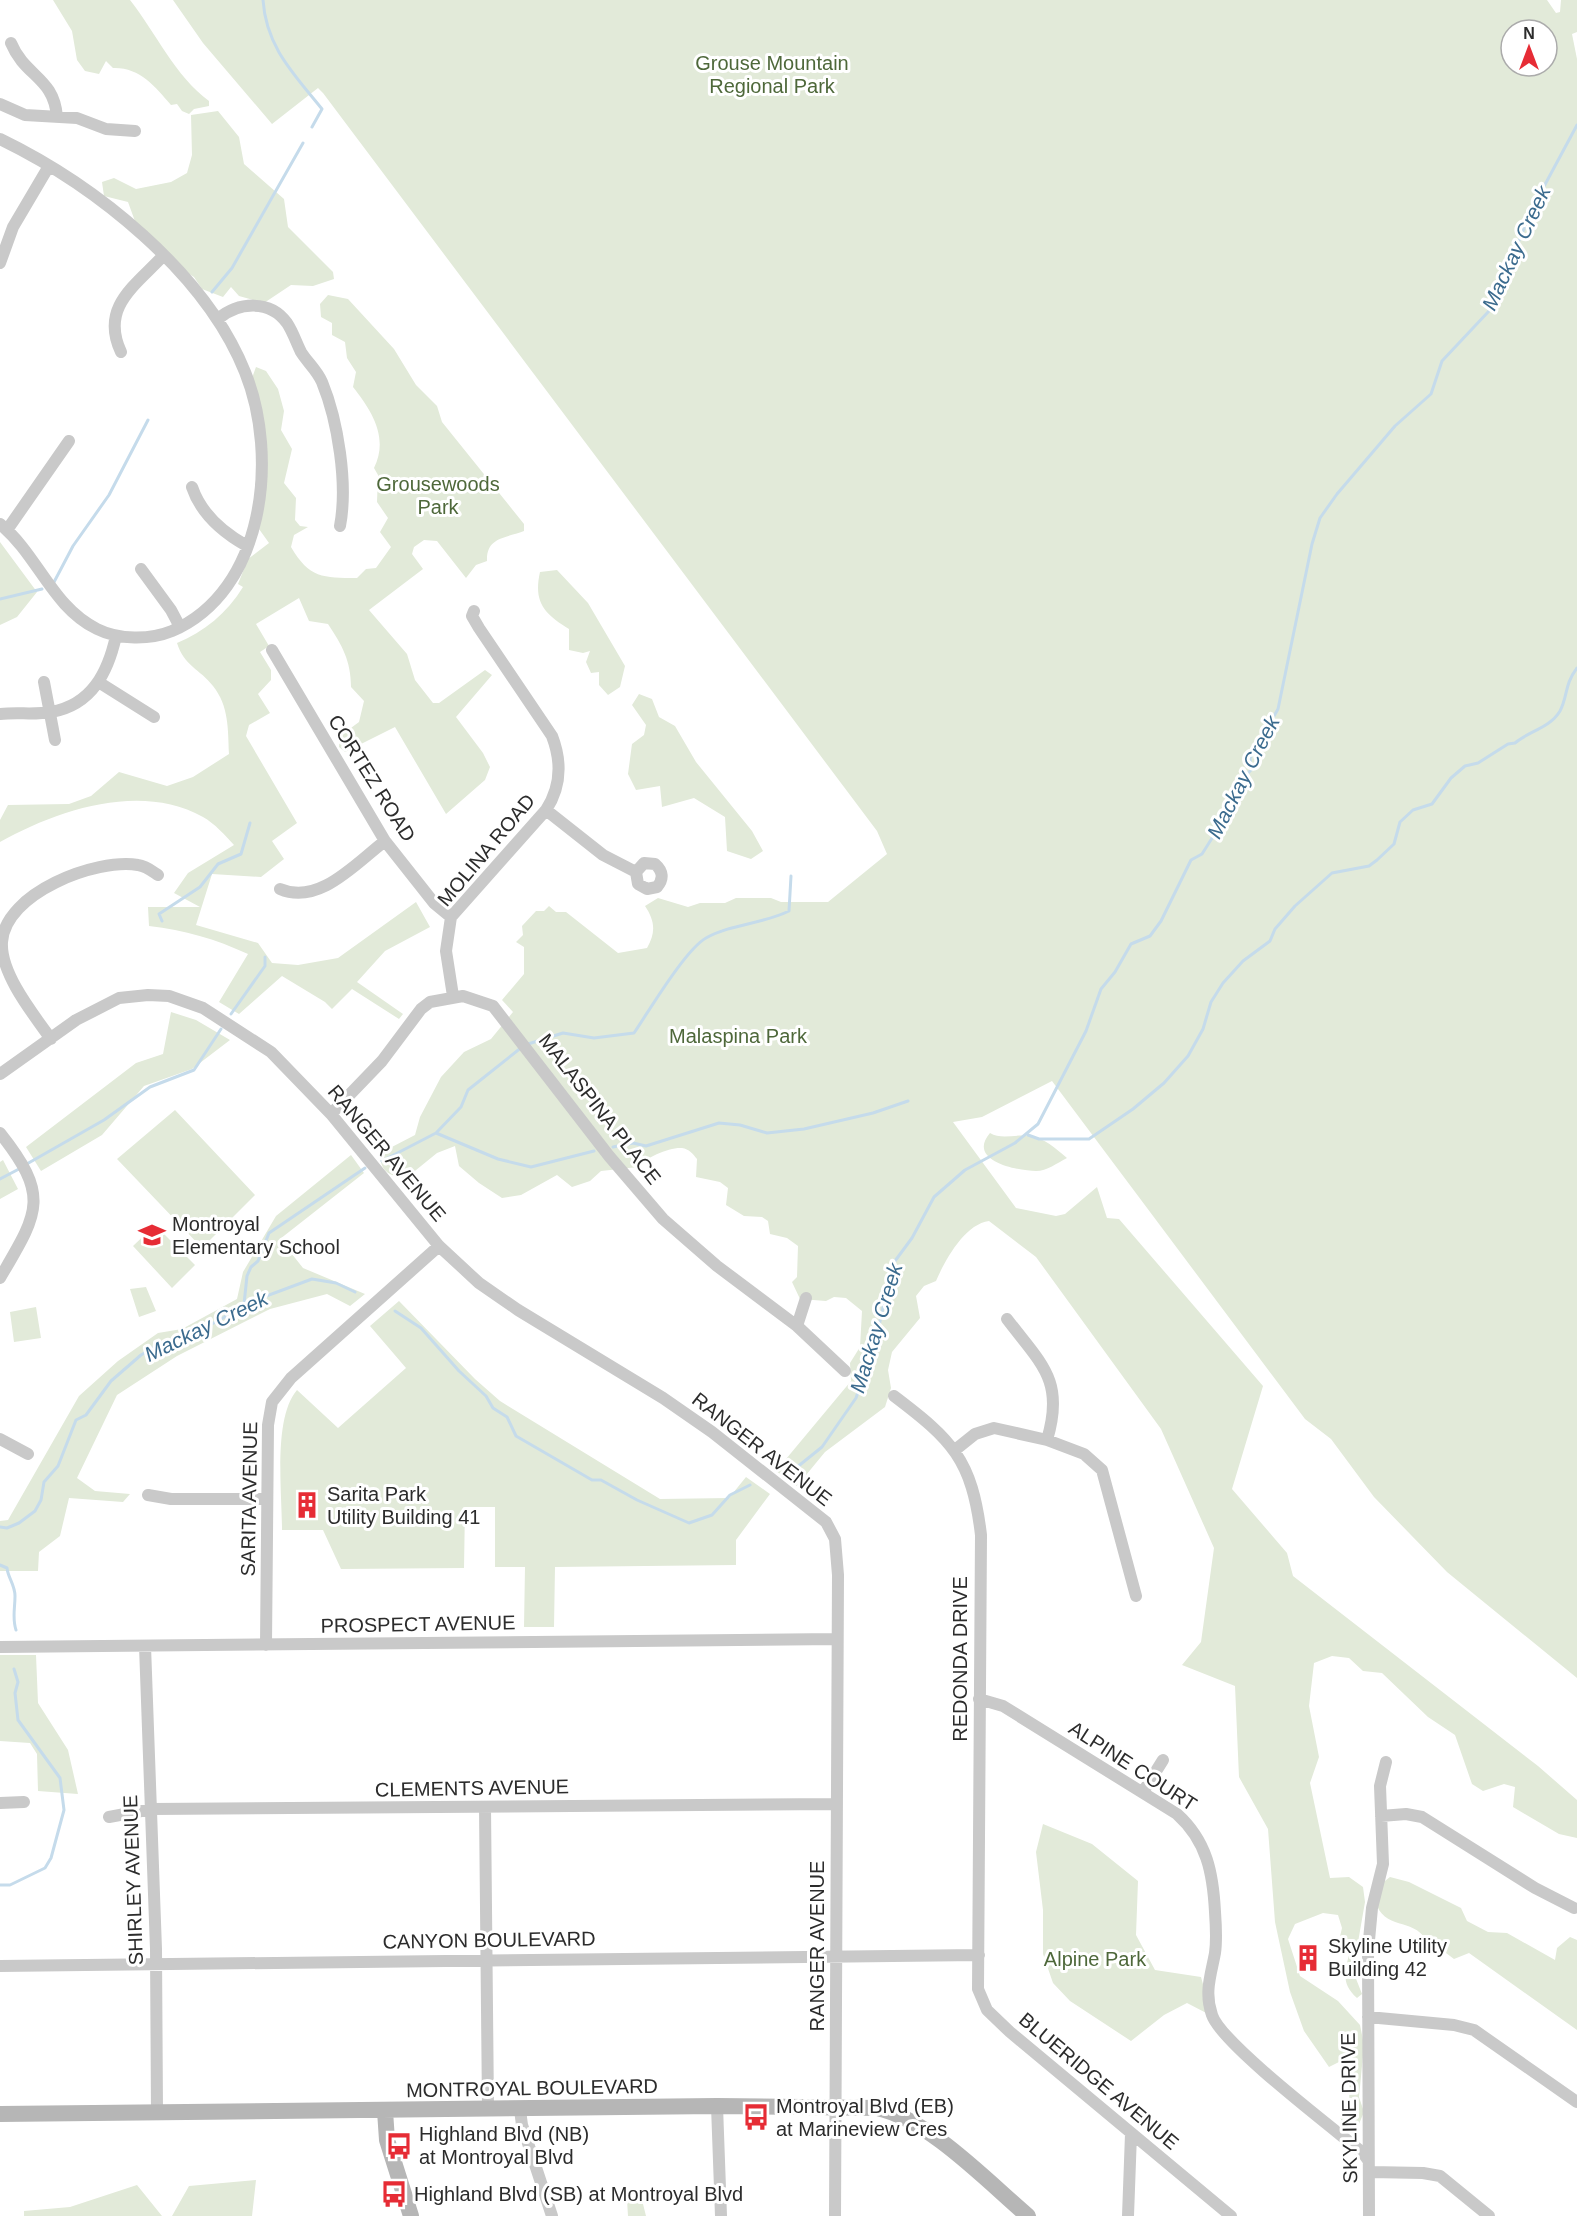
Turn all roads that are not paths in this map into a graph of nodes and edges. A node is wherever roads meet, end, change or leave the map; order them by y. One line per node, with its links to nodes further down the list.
1 (11, 43): 3 (street)
2 (0, 104): 3 (street)
3 (57, 117): 4 (street)
4 (135, 131)
5 (0, 139): 6 (street)
6 (49, 166): 7 (street); 8 (street)
7 (163, 256): 9 (street); 10 (street)
8 (0, 263)
9 (218, 319): 13 (street); 15 (street)
10 (121, 352)
11 (69, 441): 14 (street)
12 (192, 487): 15 (street)
13 (340, 526)
14 (4, 527): 19 (street)
15 (247, 546): 18 (street)
16 (141, 568): 18 (street)
17 (474, 611): 27 (street, MOLINA ROAD)
18 (180, 627): 19 (street)
19 (116, 636): 22 (street)
20 (272, 650): 28 (street, CORTEZ ROAD)
21 (44, 682): 23 (street)
22 (100, 683): 23 (street); 25 (street)
23 (50, 712): 24 (street); 26 (street)
24 (0, 714)
25 (154, 717)
26 (55, 740)
27 (546, 810): 29 (street); 32 (street, MOLINA ROAD)
28 (385, 841): 31 (street); 32 (street, CORTEZ ROAD)
29 (636, 872)
30 (158, 875): 34 (street)
31 (280, 889)
32 (451, 917): 33 (street, MOLINA ROAD)
33 (453, 996): 36 (street, MALASPINA PLACE); 42 (street, MALASPINA PLACE)
34 (51, 1039): 35 (street, RANGER AVENUE); 36 (street, RANGER AVENUE)
35 (0, 1074)
36 (332, 1114): 38 (street, RANGER AVENUE)
37 (0, 1133): 39 (street)
38 (439, 1246): 50 (street, SARITA AVENUE); 52 (street, RANGER AVENUE)
39 (0, 1278)
40 (806, 1298): 42 (street)
41 (1007, 1319): 46 (street)
42 (797, 1326): 43 (street, MALASPINA PLACE)
43 (845, 1371)
44 (894, 1396): 47 (street, REDONDA DRIVE)
45 (0, 1439): 48 (street)
46 (1047, 1440): 47 (street); 51 (street)
47 (955, 1450): 56 (street, REDONDA DRIVE)
48 (28, 1454)
49 (148, 1495): 50 (street)
50 (267, 1499): 53 (street, SARITA AVENUE)
51 (1136, 1596)
52 (837, 1639): 53 (street, PROSPECT AVENUE); 62 (street, RANGER AVENUE)
53 (266, 1645): 54 (street, PROSPECT AVENUE)
54 (145, 1646): 55 (street, PROSPECT AVENUE); 64 (street, SHIRLEY AVENUE)
55 (0, 1647)
56 (979, 1699): 59 (street, ALPINE COURT); 68 (street, REDONDA DRIVE)
57 (1163, 1760): 59 (street)
58 (1386, 1762): 65 (street)
59 (1143, 1792): 83 (street, ALPINE COURT)
60 (24, 1802): 61 (street)
61 (0, 1803)
62 (837, 1804): 63 (street, CLEMENTS AVENUE); 69 (street, RANGER AVENUE)
63 (485, 1807): 64 (street, CLEMENTS AVENUE); 70 (street)
64 (152, 1809): 66 (street, CLEMENTS AVENUE); 71 (street, SHIRLEY AVENUE)
65 (1382, 1816): 67 (street); 73 (street)
66 (108, 1817)
67 (1574, 1908)
68 (979, 1955): 69 (street, CANYON BOULEVARD); 82 (street, BLUERIDGE AVENUE)
69 (837, 1956): 70 (street, CANYON BOULEVARD); 76 (street, RANGER AVENUE)
70 (488, 1960): 71 (street, CANYON BOULEVARD); 77 (street)
71 (156, 1963): 72 (street, CANYON BOULEVARD); 80 (street, SHIRLEY AVENUE)
72 (0, 1966)
73 (1368, 2017): 74 (street, SKYLINE DRIVE); 83 (street, SKYLINE DRIVE)
74 (1577, 2102)
75 (717, 2106): 76 (street, MONTROYAL BOULEVARD); 78 (street, MONTROYAL BOULEVARD); 86 (street)
76 (836, 2107): 87 (street, RANGER AVENUE); 88 (street, MONTROYAL BOULEVARD)
77 (488, 2109): 78 (street, MONTROYAL BOULEVARD); 79 (street, MONTROYAL BOULEVARD)
78 (520, 2110): 85 (street)
79 (385, 2111): 80 (street, MONTROYAL BOULEVARD); 84 (street)
80 (157, 2112): 81 (street, MONTROYAL BOULEVARD)
81 (0, 2114)
82 (1131, 2134): 89 (street); 90 (street, BLUERIDGE AVENUE)
83 (1369, 2166): 91 (street, SKYLINE DRIVE); 92 (street)
84 (411, 2216)
85 (552, 2216)
86 (721, 2216)
87 (835, 2216)
88 (1028, 2216)
89 (1128, 2216)
90 (1232, 2216)
91 (1369, 2216)
92 (1489, 2216)

